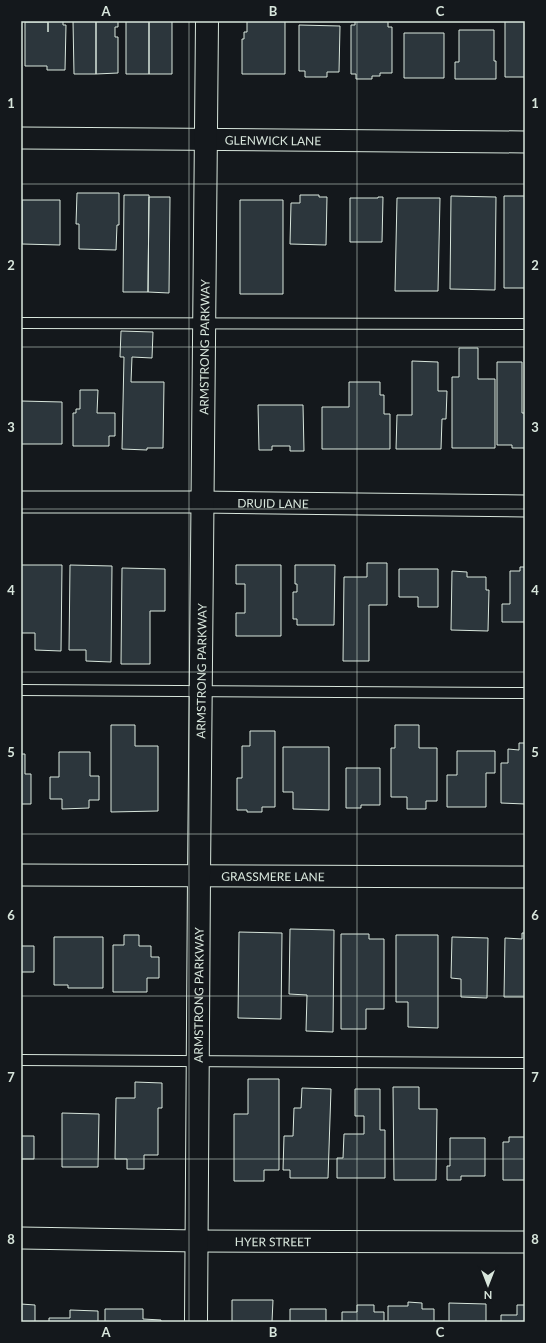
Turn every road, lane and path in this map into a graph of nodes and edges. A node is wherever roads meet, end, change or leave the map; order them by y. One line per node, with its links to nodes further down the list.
1 (207, 21): 3 (street, ARMSTRONG PARKWAY)
2 (21, 138): 3 (street, GLENWICK LANE)
3 (205, 139): 4 (street, GLENWICK LANE); 6 (street, ARMSTRONG PARKWAY)
4 (525, 142)
5 (21, 323): 6 (lane)
6 (204, 323): 7 (lane); 9 (street, ARMSTRONG PARKWAY)
7 (525, 324)
8 (21, 502): 9 (street, DRUID LANE)
9 (202, 502): 10 (street, DRUID LANE); 12 (street, ARMSTRONG PARKWAY)
10 (525, 506)
11 (21, 690): 12 (lane)
12 (200, 691): 13 (lane); 15 (street, ARMSTRONG PARKWAY)
13 (525, 693)
14 (21, 875): 15 (street, GRASSMERE LANE)
15 (198, 876): 16 (street, GRASSMERE LANE); 18 (street, ARMSTRONG PARKWAY)
16 (525, 877)
17 (21, 1060): 18 (lane)
18 (197, 1062): 19 (lane); 21 (street, ARMSTRONG PARKWAY)
19 (525, 1063)
20 (21, 1238): 21 (street, HYER STREET)
21 (197, 1241): 22 (street, HYER STREET); 23 (street, ARMSTRONG PARKWAY)
22 (525, 1242)
23 (196, 1322)

